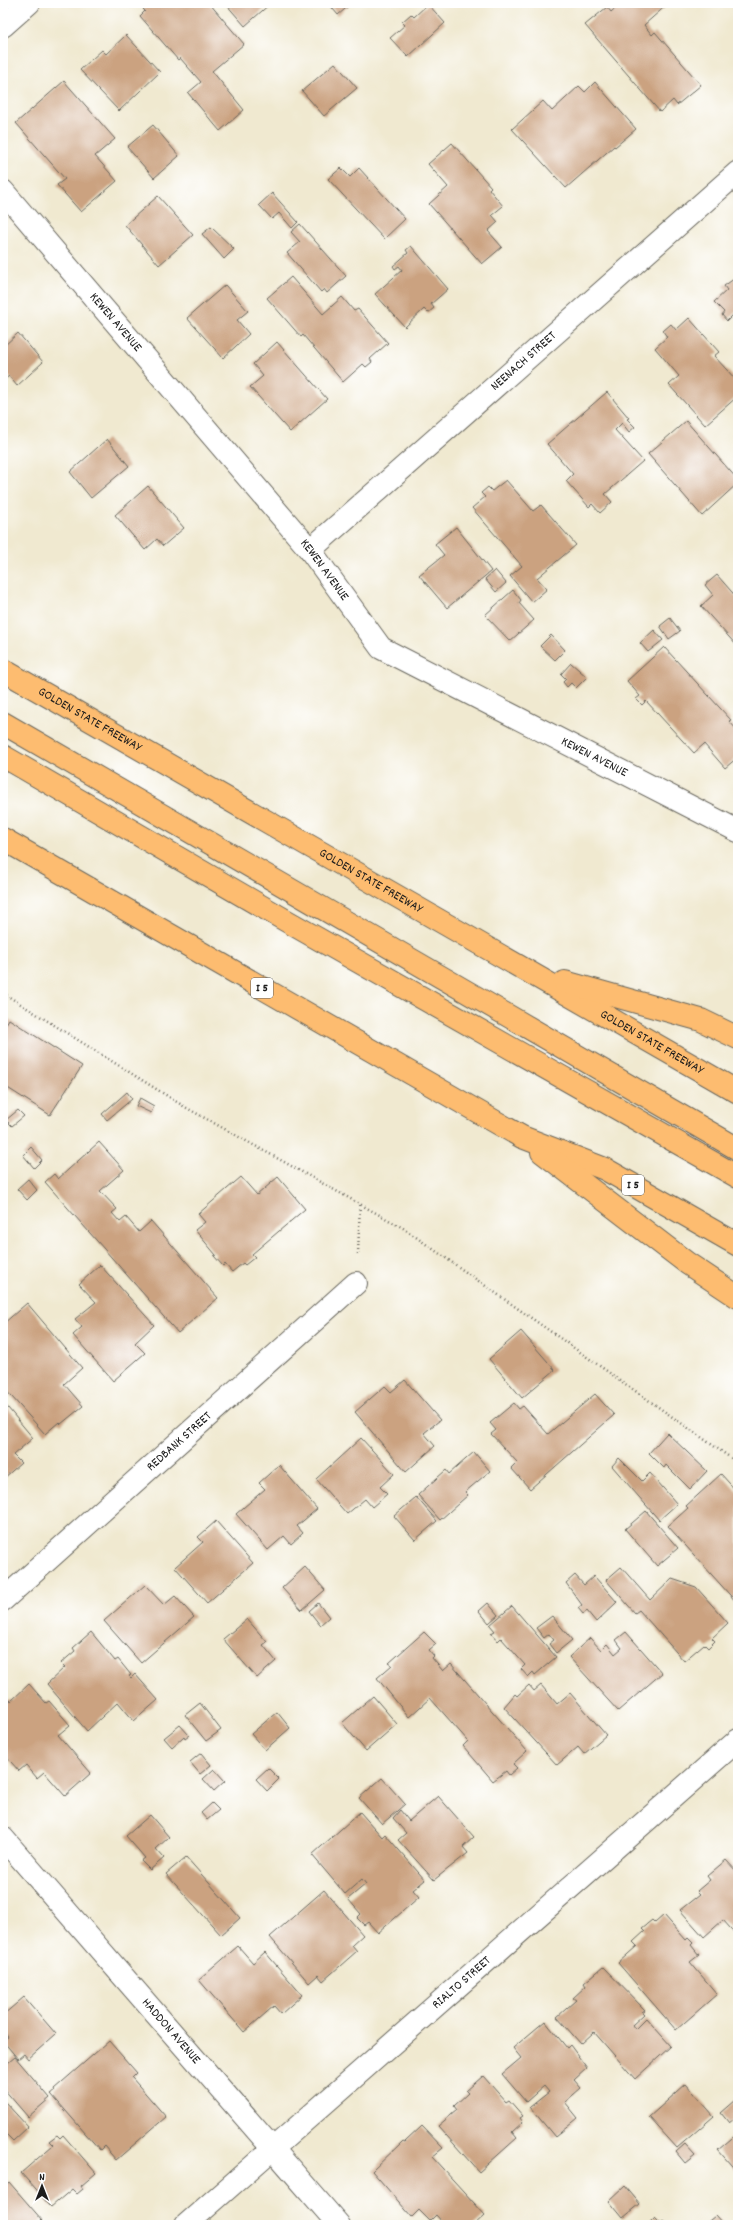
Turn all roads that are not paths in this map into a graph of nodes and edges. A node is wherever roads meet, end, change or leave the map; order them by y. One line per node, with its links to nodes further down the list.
1 (28, 3): 2 (street)
2 (3, 26)
3 (738, 172): 5 (street, NEENACH STREET)
4 (3, 191): 5 (street, KEWEN AVENUE)
5 (310, 550): 9 (street, KEWEN AVENUE)
6 (3, 670): 11 (highway, GOLDEN STATE FREEWAY)
7 (3, 723): 15 (highway)
8 (3, 756): 16 (highway)
9 (738, 831)
10 (3, 839): 14 (highway, I 5)
11 (534, 974): 12 (highway); 13 (highway, GOLDEN STATE FREEWAY)
12 (738, 1038)
13 (738, 1092)
14 (522, 1136): 17 (highway, I 5); 19 (highway)
15 (738, 1149)
16 (738, 1177)
17 (738, 1245)
18 (356, 1282): 20 (street, REDBANK STREET)
19 (738, 1297)
20 (3, 1600)
21 (738, 1740): 23 (street, RIALTO STREET)
22 (3, 1838): 23 (street, HADDON AVENUE)
23 (272, 2150): 24 (street, RIALTO STREET); 25 (street, HADDON AVENUE)
24 (186, 2225)
25 (339, 2225)

